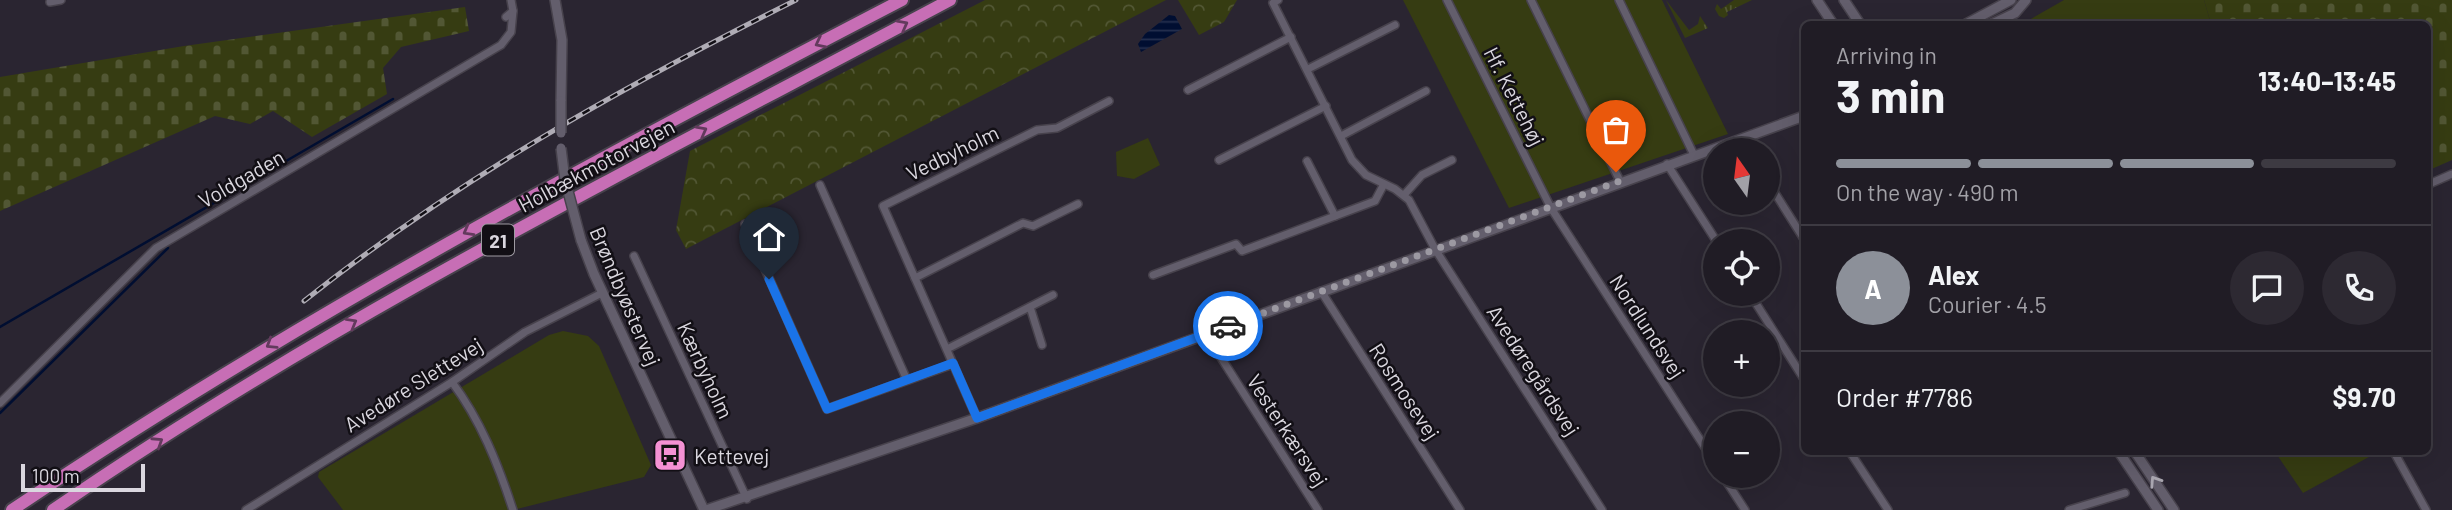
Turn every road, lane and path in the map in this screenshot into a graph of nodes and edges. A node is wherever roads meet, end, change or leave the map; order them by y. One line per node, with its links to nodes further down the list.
1 (61, 0): 14 (street)
2 (511, 0): 15 (street)
3 (555, 0): 55 (street, Brøndbyøstervej, bridge)
4 (902, 0): 76 (highway, Holbækmotorvejen / 21, one-way to 76)
5 (950, 0): 77 (highway, Holbækmotorvejen / 21, one-way to 5)
6 (1278, 0): 22 (street)
7 (1447, 0): 45 (street, Hf. Kettehøj)
8 (1531, 0): 38 (street)
9 (1619, 0): 32 (street)
10 (1817, 0): 17 (street)
11 (1844, 0): 18 (street)
12 (2011, 0): 19 (street)
13 (2026, 0): 20 (street)
14 (50, 2)
15 (513, 11): 16 (street); 66 (street, Voldgaden)
16 (506, 17)
17 (1831, 21)
18 (1858, 21)
19 (1972, 21)
20 (1998, 21)
21 (1395, 25): 23 (street)
22 (1291, 37): 23 (street); 24 (street)
23 (1308, 69): 27 (street)
24 (1188, 90)
25 (1426, 92): 29 (street)
26 (1109, 101): 53 (street, Vedbyholm)
27 (1326, 106): 29 (street); 33 (street)
28 (1801, 117): 30 (street)
29 (1340, 136): 40 (street)
30 (1745, 138)
31 (1703, 152): 32 (street)
32 (1694, 155): 36 (street)
33 (1219, 160)
34 (1452, 160): 42 (street)
35 (1307, 161): 46 (street)
36 (1667, 164): 38 (street); 48 (street)
37 (2452, 174): 39 (street)
38 (1620, 181): 45 (street)
39 (2431, 183)
40 (1384, 184): 42 (street); 46 (street)
41 (820, 185): 64 (street)
42 (1404, 195): 50 (street, Avedøregårdsvej)
43 (1780, 201): 49 (street)
44 (1078, 204): 53 (street)
45 (1551, 208): 50 (street); 68 (street, Nordlundsvej)
46 (1335, 216): 52 (street)
47 (745, 224): 64 (street)
48 (1709, 229)
49 (1801, 234)
50 (1435, 249): 54 (street); 83 (street, Avedøregårdsvej)
51 (634, 256): 75 (street, Kærbyholm)
52 (1153, 275)
53 (915, 278): 61 (street, Vedbyholm)
54 (1321, 291): 59 (street); 82 (street, Rosmosevej)
55 (602, 293): 65 (street, Avedøre Slettevej); 80 (street, Brøndbyøstervej)
56 (1053, 295): 58 (street)
57 (1758, 306): 63 (street)
58 (1030, 307): 60 (street); 61 (street)
59 (1206, 334): 67 (street); 81 (street, Vesterkærsvej)
60 (1042, 345)
61 (947, 349): 62 (street, Vedbyholm)
62 (953, 363): 64 (street); 67 (street, Vedbyholm)
63 (1801, 374)
64 (907, 380)
65 (452, 382): 78 (street, Avedøre Slettevej); 79 (street)
66 (0, 403)
67 (977, 418): 75 (street)
68 (1703, 444)
69 (1852, 455): 85 (street)
70 (2121, 455): 87 (street)
71 (2137, 455): 88 (street, one-way to 71)
72 (2396, 455): 89 (street)
73 (1731, 488): 84 (street)
74 (2125, 493): 86 (street)
75 (747, 499): 80 (street)
76 (12, 510)
77 (53, 510)
78 (246, 510)
79 (513, 510)
80 (705, 510)
81 (1318, 510)
82 (1460, 510)
83 (1602, 510)
84 (1745, 510)
85 (1888, 510)
86 (2069, 510)
87 (2158, 510)
88 (2174, 510)
89 (2426, 510)

